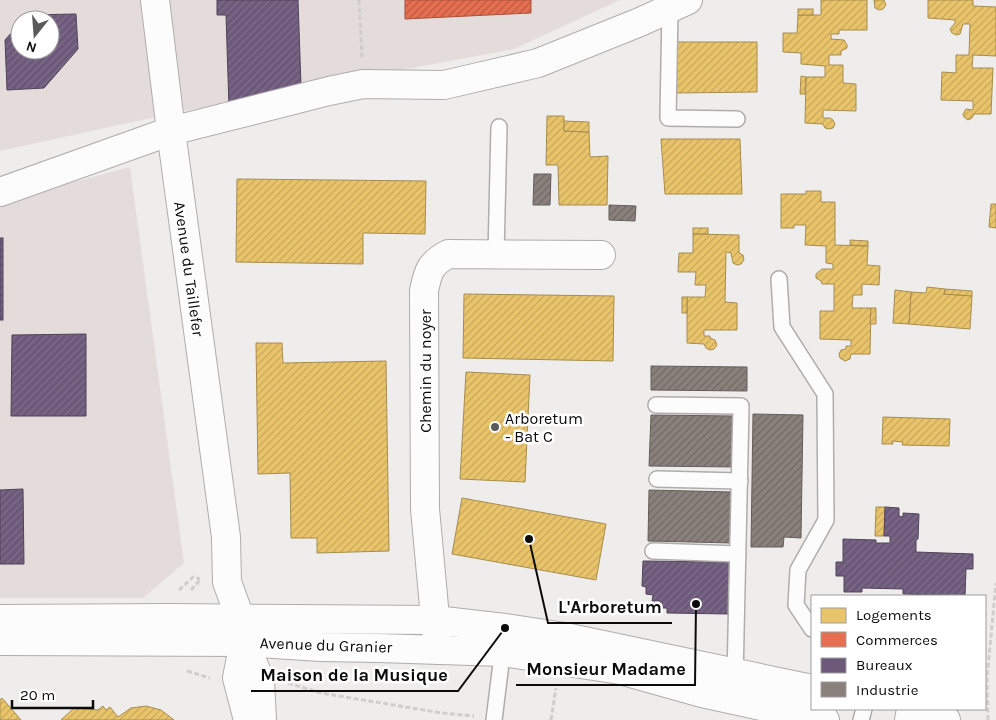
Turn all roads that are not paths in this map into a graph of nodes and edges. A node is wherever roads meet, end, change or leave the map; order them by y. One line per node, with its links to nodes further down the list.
1 (154, 0): 5 (street, Avenue du Taillefer)
2 (679, 4): 3 (lane); 5 (street)
3 (737, 119)
4 (499, 127): 7 (lane)
5 (170, 131): 6 (street); 18 (street, Avenue du Taillefer)
6 (0, 192)
7 (496, 255): 8 (street, Chemin du noyer); 16 (street, Chemin du noyer)
8 (601, 255)
9 (779, 279): 17 (lane)
10 (656, 405): 12 (lane)
11 (657, 479): 12 (lane)
12 (740, 480): 14 (lane)
13 (653, 551): 14 (lane)
14 (738, 554): 22 (lane)
15 (0, 619): 18 (street, Avenue du Granier)
16 (435, 620): 18 (street, Avenue du Granier); 19 (street, Avenue du Granier); 21 (street, Chemin du noyer)
17 (811, 627)
18 (242, 630): 20 (street, Avenue du Granier); 21 (street, Avenue du Granier); 27 (street, Avenue du Taillefer); 28 (street, Avenue du Taillefer)
19 (504, 640): 21 (street, Avenue du Granier); 22 (street, Avenue du Granier); 24 (street, Avenue du Granier); 26 (lane)
20 (0, 641)
21 (438, 650)
22 (736, 673): 23 (street, Avenue du Granier); 24 (lane)
23 (811, 689)
24 (731, 700): 29 (street, Avenue du Granier)
25 (924, 710): 30 (street)
26 (494, 719)
27 (248, 720)
28 (262, 720)
29 (825, 720)
30 (946, 720)

